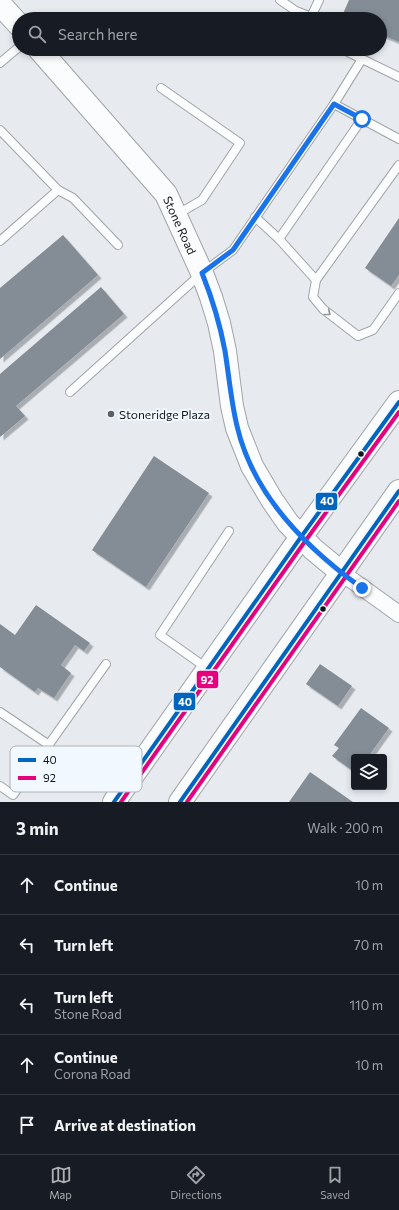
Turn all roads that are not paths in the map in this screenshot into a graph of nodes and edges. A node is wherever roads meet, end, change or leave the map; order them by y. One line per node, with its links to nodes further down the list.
1 (280, 0): 4 (lane)
2 (319, 0): 5 (lane)
3 (0, 4): 6 (main road)
4 (298, 12)
5 (313, 12)
6 (12, 18)
7 (12, 54): 11 (lane)
8 (46, 56): 20 (main road, Stone Road)
9 (356, 56): 10 (lane)
10 (362, 59): 12 (lane); 14 (lane)
11 (0, 63)
12 (399, 77)
13 (161, 88): 20 (lane)
14 (334, 104): 15 (lane); 21 (lane)
15 (362, 119): 17 (lane); 22 (lane)
16 (0, 130): 19 (lane)
17 (399, 139)
18 (399, 165): 26 (lane)
19 (58, 190): 23 (lane); 24 (lane)
20 (176, 215): 25 (main road, Stone Road)
21 (255, 217): 22 (lane); 25 (lane)
22 (279, 239): 26 (lane)
23 (0, 241)
24 (118, 245)
25 (202, 273): 28 (lane); 32 (main road, Stone Road)
26 (316, 280): 27 (lane, one-way to 27)
27 (399, 293)
28 (70, 392)
29 (399, 402): 32 (main road)
30 (399, 491): 33 (main road)
31 (229, 531): 36 (lane)
32 (301, 537): 33 (main road, Stone Road); 36 (main road)
33 (342, 573): 34 (street); 44 (main road)
34 (399, 614)
35 (106, 664): 38 (lane)
36 (208, 669): 39 (main road)
37 (0, 712): 38 (lane)
38 (49, 745)
39 (142, 762)
40 (0, 786): 41 (lane)
41 (15, 792)
42 (121, 792): 43 (main road)
43 (114, 802)
44 (180, 802)

